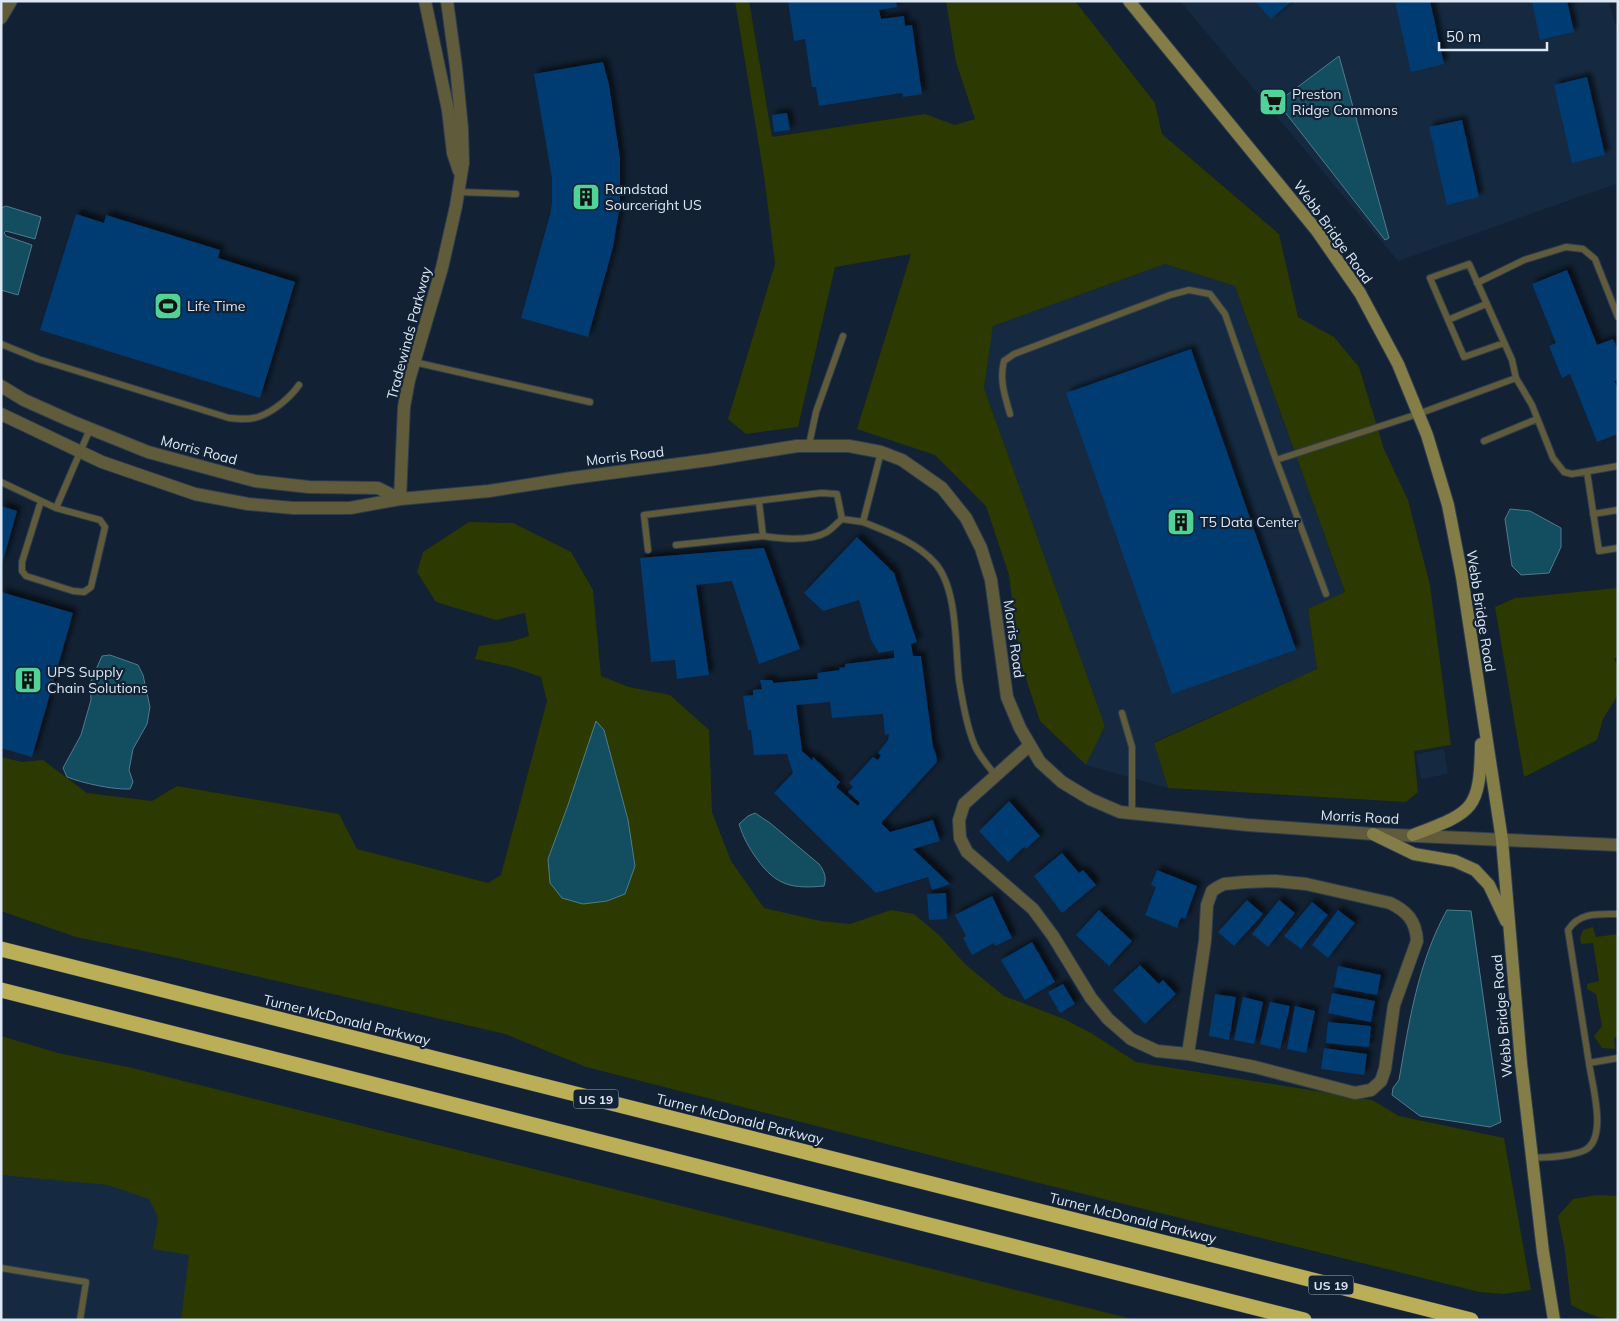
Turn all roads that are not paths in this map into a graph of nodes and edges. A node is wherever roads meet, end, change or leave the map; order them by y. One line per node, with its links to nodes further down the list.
1 (11, 1): 6 (street)
2 (417, 1): 7 (street, Tradewinds Parkway)
3 (425, 1): 7 (street, Tradewinds Parkway)
4 (447, 1): 8 (street, Tradewinds Parkway)
5 (1129, 1): 25 (street, Webb Bridge Road)
6 (1, 18)
7 (448, 110): 8 (street, Tradewinds Parkway)
8 (460, 176): 9 (street, Tradewinds Parkway)
9 (458, 192): 10 (lane); 18 (street, Tradewinds Parkway)
10 (516, 194)
11 (1477, 283): 12 (lane); 13 (lane); 14 (lane)
12 (1486, 304): 14 (lane); 16 (lane)
13 (1618, 317)
14 (1448, 320): 16 (lane)
15 (843, 336): 29 (lane)
16 (1504, 343): 19 (lane)
17 (1, 344): 20 (lane)
18 (414, 362): 22 (lane); 36 (street, Tradewinds Parkway)
19 (1516, 378): 25 (lane); 26 (lane)
20 (299, 385)
21 (1, 386): 27 (street, Morris Road)
22 (590, 402)
23 (1, 414): 30 (street, Morris Road)
24 (1010, 414): 32 (lane)
25 (1418, 414): 32 (lane); 49 (street, Webb Bridge Road)
26 (1537, 419): 28 (lane); 34 (lane)
27 (90, 429): 30 (lane); 36 (street, Morris Road)
28 (1484, 441)
29 (809, 445): 31 (street, Morris Road); 36 (street, Morris Road)
30 (81, 452): 36 (street, Morris Road); 39 (lane)
31 (881, 452): 43 (lane); 51 (street, Morris Road)
32 (1276, 460): 48 (lane)
33 (1618, 466): 34 (lane)
34 (1587, 472): 41 (lane)
35 (1, 482): 37 (lane)
36 (400, 499)
37 (41, 501): 39 (lane); 39 (lane)
38 (759, 502): 42 (lane); 44 (lane); 47 (lane)
39 (56, 508)
40 (1618, 510): 41 (lane)
41 (1592, 514): 46 (lane)
42 (842, 519): 43 (lane); 44 (lane)
43 (863, 522): 52 (lane)
44 (764, 536): 45 (lane)
45 (676, 545)
46 (1618, 548)
47 (648, 550)
48 (1326, 594)
49 (1482, 709): 55 (street); 56 (street, Webb Bridge Road)
50 (1122, 713): 53 (lane)
51 (1030, 745): 52 (street); 53 (street, Morris Road)
52 (995, 775): 62 (street)
53 (1132, 813): 54 (street, Morris Road)
54 (1373, 834): 55 (street, Morris Road); 59 (street)
55 (1413, 835): 56 (street, Morris Road)
56 (1502, 840): 57 (street, Morris Road); 59 (street, Webb Bridge Road)
57 (1618, 845)
58 (1618, 914): 64 (lane)
59 (1509, 928): 65 (street, Webb Bridge Road)
60 (1, 949): 69 (highway, Turner McDonald Parkway / US 19)
61 (1, 990): 68 (highway)
62 (1188, 1054): 62 (street)
63 (1618, 1058): 64 (lane)
64 (1589, 1063): 65 (lane)
65 (1532, 1158): 70 (street, Webb Bridge Road)
66 (1, 1268): 67 (lane)
67 (80, 1320)
68 (1304, 1320)
69 (1471, 1320)
70 (1554, 1320)

